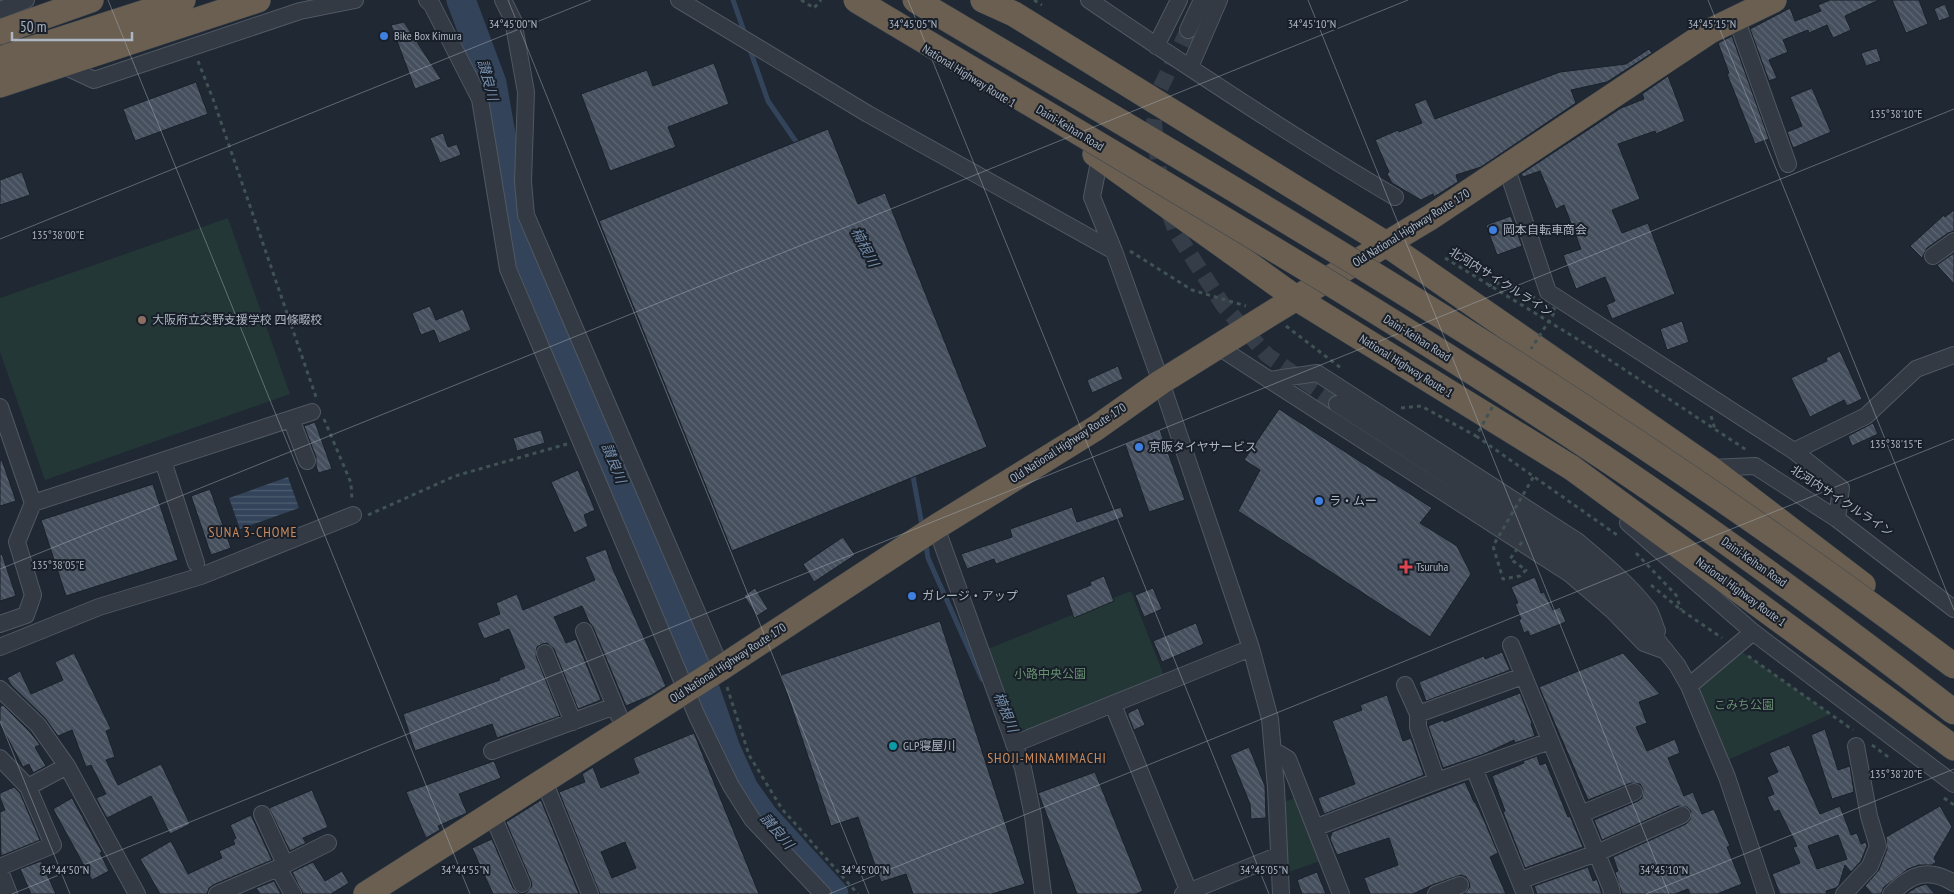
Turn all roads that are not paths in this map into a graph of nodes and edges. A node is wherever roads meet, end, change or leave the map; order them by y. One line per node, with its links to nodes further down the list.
1 (26, 0): 18 (street)
2 (91, 0): 21 (highway)
3 (183, 0): 23 (highway)
4 (258, 0): 24 (highway)
5 (355, 0): 24 (street)
6 (427, 0): 69 (street)
7 (503, 0): 65 (street)
8 (680, 0): 33 (street)
9 (846, 0): 27 (highway, National Highway Route 1)
10 (856, 0): 73 (highway, Daini-Keihan Road, bridge)
11 (915, 0): 64 (highway, bridge)
12 (983, 0): 32 (highway)
13 (1089, 0): 22 (street)
14 (1179, 0): 22 (street)
15 (1202, 0): 20 (street)
16 (1219, 0): 25 (street)
17 (1774, 0): 19 (highway, Old National Highway Route 170)
18 (0, 10)
19 (1736, 18): 28 (street); 29 (highway, Old National Highway Route 170)
20 (1188, 30)
21 (0, 32)
22 (1156, 46): 25 (street)
23 (0, 59)
24 (62, 65): 26 (highway)
25 (1190, 67): 30 (street)
26 (0, 85)
27 (1100, 157): 33 (street); 35 (highway, National Highway Route 1)
28 (1788, 164)
29 (1506, 166): 32 (highway, Old National Highway Route 170); 44 (street)
30 (1395, 197)
31 (1954, 241): 34 (street)
32 (1386, 244): 35 (highway, Old National Highway Route 170); 48 (highway)
33 (1114, 251): 39 (street)
34 (1933, 256)
35 (1296, 298): 36 (highway, Old National Highway Route 170); 47 (highway, National Highway Route 1)
36 (1217, 346): 38 (street); 39 (highway, Old National Highway Route 170)
37 (1954, 355): 44 (street)
38 (1269, 380): 61 (street); 61 (street)
39 (1161, 382): 52 (highway, Old National Highway Route 170); 60 (street)
40 (1336, 404): 61 (street)
41 (0, 407): 49 (street)
42 (317, 409): 43 (street)
43 (291, 419): 45 (street); 46 (street)
44 (1794, 451): 51 (street)
45 (163, 461): 49 (street); 53 (street)
46 (307, 461)
47 (1572, 468): 57 (street); 80 (highway, National Highway Route 1)
48 (1710, 468): 51 (street); 63 (highway)
49 (33, 503): 55 (street)
50 (353, 515): 59 (street)
51 (1837, 519): 54 (street)
52 (936, 528): 65 (highway, Old National Highway Route 170); 78 (street)
53 (196, 563)
54 (1954, 609)
55 (0, 624)
56 (584, 630): 72 (street)
57 (1753, 632): 68 (street); 88 (street)
58 (1511, 645): 66 (street)
59 (0, 647)
60 (1251, 648): 71 (street); 81 (street)
61 (1666, 651): 68 (street)
62 (545, 653): 75 (street)
63 (1954, 655)
64 (1954, 666)
65 (718, 669): 69 (highway, Old National Highway Route 170)
66 (1523, 676): 74 (street); 77 (street)
67 (1405, 685): 74 (street)
68 (1689, 686): 119 (street)
69 (689, 688): 76 (highway, Old National Highway Route 170); 113 (street)
70 (0, 689): 84 (street)
71 (1113, 705): 78 (street); 106 (street)
72 (615, 706): 75 (street); 76 (street)
73 (1954, 712)
74 (1418, 714): 87 (street)
75 (573, 722): 82 (street)
76 (624, 729): 86 (highway, Old National Highway Route 170)
77 (1550, 741): 85 (street); 93 (street)
78 (1014, 744): 114 (street)
79 (1856, 746): 120 (street)
80 (1954, 748)
81 (1273, 750): 95 (street); 98 (street)
82 (492, 751)
83 (0, 758): 89 (street)
84 (66, 766): 89 (street); 108 (street)
85 (1474, 768): 87 (street); 105 (street)
86 (544, 781): 92 (highway, Old National Highway Route 170); 112 (street)
87 (1437, 781): 95 (street)
88 (1954, 784)
89 (28, 787): 99 (street)
90 (1634, 792): 93 (street)
91 (262, 814): 100 (street)
92 (492, 814): 103 (street); 111 (highway, Old National Highway Route 170)
93 (1581, 814): 97 (street)
94 (1682, 815): 97 (street)
95 (1316, 827): 116 (street)
96 (328, 843): 100 (street)
97 (1597, 853): 105 (street); 118 (street)
98 (1279, 855): 106 (street); 115 (street)
99 (0, 866)
100 (282, 866): 109 (street); 110 (street)
101 (0, 871): 107 (street)
102 (1954, 883): 121 (street)
103 (522, 884)
104 (1460, 885): 117 (street)
105 (1523, 887)
106 (1186, 893)
107 (9, 894)
108 (137, 894)
109 (217, 894)
110 (293, 894)
111 (366, 894)
112 (590, 894)
113 (823, 894)
114 (1043, 894)
115 (1281, 894)
116 (1342, 894)
117 (1436, 894)
118 (1612, 894)
119 (1766, 894)
120 (1844, 894)
121 (1891, 894)

